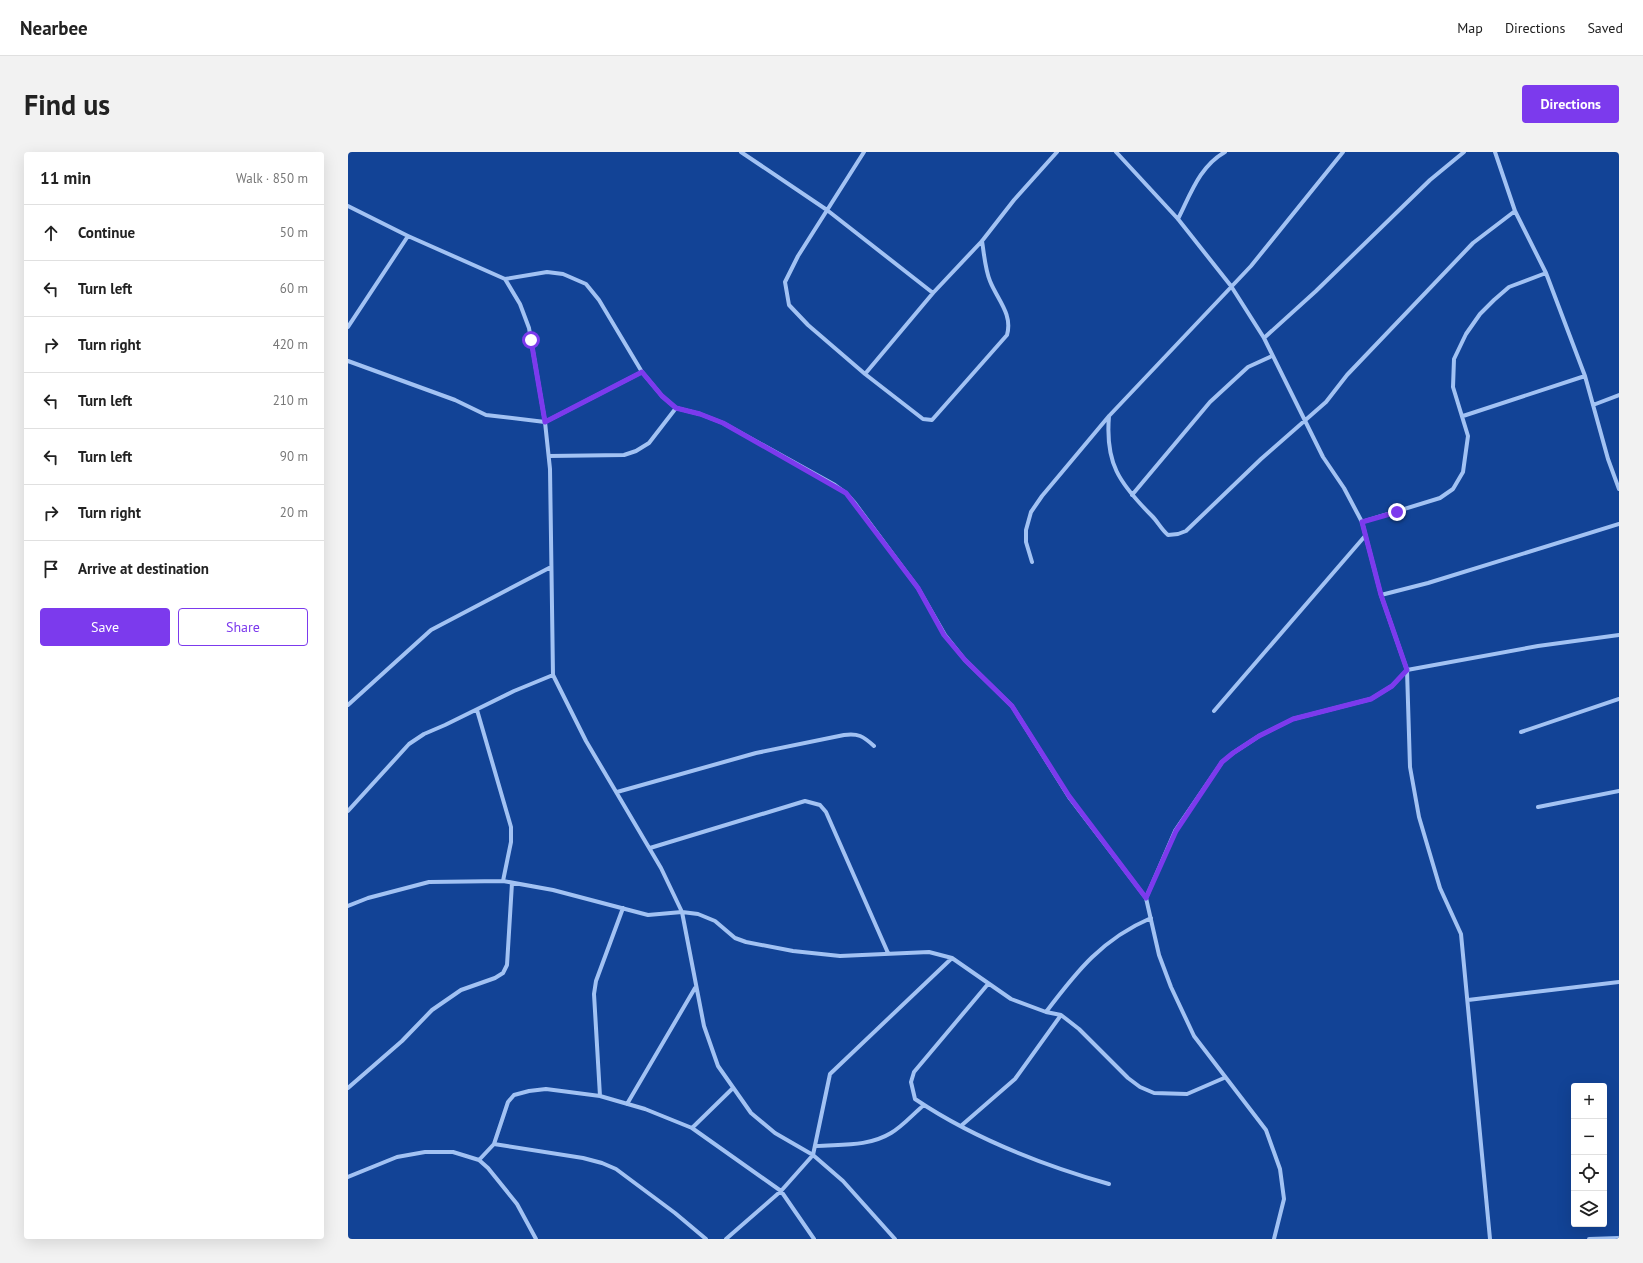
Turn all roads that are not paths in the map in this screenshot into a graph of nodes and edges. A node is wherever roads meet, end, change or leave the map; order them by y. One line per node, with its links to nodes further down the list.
1 (740, 152): 10 (street)
2 (864, 152): 10 (street)
3 (1057, 152): 14 (street)
4 (1116, 152): 12 (street)
5 (1225, 152): 12 (street)
6 (1342, 152): 17 (street)
7 (1464, 152): 20 (street)
8 (1495, 152): 11 (street)
9 (348, 206): 13 (street)
10 (827, 210): 18 (street); 24 (street)
11 (1515, 211): 15 (street); 32 (street)
12 (1178, 219): 17 (street)
13 (408, 236): 16 (street); 19 (street)
14 (982, 241): 18 (street); 24 (street)
15 (1546, 273): 25 (street); 30 (street)
16 (505, 279): 23 (street); 31 (street)
17 (1231, 286): 20 (street); 29 (street)
18 (933, 293): 24 (street)
19 (348, 327)
20 (1264, 338): 21 (street)
21 (1272, 356): 32 (street); 35 (street)
22 (348, 361): 31 (street)
23 (642, 372): 28 (street); 31 (street)
24 (865, 374)
25 (1585, 376): 27 (street); 30 (street)
26 (1619, 395): 27 (street)
27 (1593, 405): 34 (street)
28 (676, 408): 33 (street); 58 (street)
29 (1108, 416): 35 (street); 39 (street)
30 (1463, 416): 36 (street)
31 (545, 422): 33 (street)
32 (1305, 422): 35 (street); 36 (street)
33 (549, 456): 40 (street)
34 (1619, 490)
35 (1132, 495)
36 (1362, 522): 38 (street)
37 (1619, 524): 41 (street)
38 (1365, 536): 41 (street); 48 (street)
39 (1032, 562)
40 (551, 567): 44 (street); 46 (street)
41 (1381, 595): 43 (street)
42 (1619, 635): 43 (street)
43 (1407, 670): 58 (street); 68 (street)
44 (553, 675): 47 (street); 52 (street)
45 (1619, 699): 49 (street)
46 (348, 705)
47 (477, 710): 54 (street); 56 (street)
48 (1214, 711)
49 (1521, 732)
50 (874, 746): 52 (street)
51 (1619, 791): 53 (street)
52 (617, 792): 55 (street)
53 (1538, 807)
54 (348, 811)
55 (650, 848): 61 (street); 63 (street)
56 (503, 881): 57 (street); 59 (street)
57 (512, 883): 60 (street); 72 (street)
58 (1146, 898): 62 (street)
59 (348, 906)
60 (623, 908): 61 (street); 74 (street)
61 (682, 912): 63 (street); 67 (street)
62 (1151, 918): 69 (street); 71 (street)
63 (888, 953): 64 (street)
64 (952, 958): 66 (street); 80 (street)
65 (1619, 982): 68 (street)
66 (988, 984): 69 (street); 76 (street)
67 (696, 988): 73 (street); 75 (street)
68 (1468, 1000): 93 (street)
69 (1046, 1012): 70 (street)
70 (1061, 1015): 71 (street); 77 (street)
71 (1224, 1078): 92 (street)
72 (348, 1088)
73 (733, 1088): 78 (street); 81 (street)
74 (600, 1096): 75 (street); 79 (street)
75 (627, 1104): 78 (street)
76 (924, 1105): 77 (street); 80 (street)
77 (962, 1126): 84 (street)
78 (692, 1128): 85 (street)
79 (494, 1144): 82 (street); 88 (street)
80 (816, 1146): 81 (street)
81 (813, 1156): 85 (street); 91 (street)
82 (479, 1160): 83 (street); 87 (street)
83 (348, 1177)
84 (1109, 1184)
85 (781, 1191): 89 (street); 90 (street)
86 (1619, 1238): 94 (street)
87 (536, 1239)
88 (706, 1239)
89 (726, 1239)
90 (814, 1239)
91 (895, 1239)
92 (1274, 1239)
93 (1490, 1239)
94 (1589, 1239)

